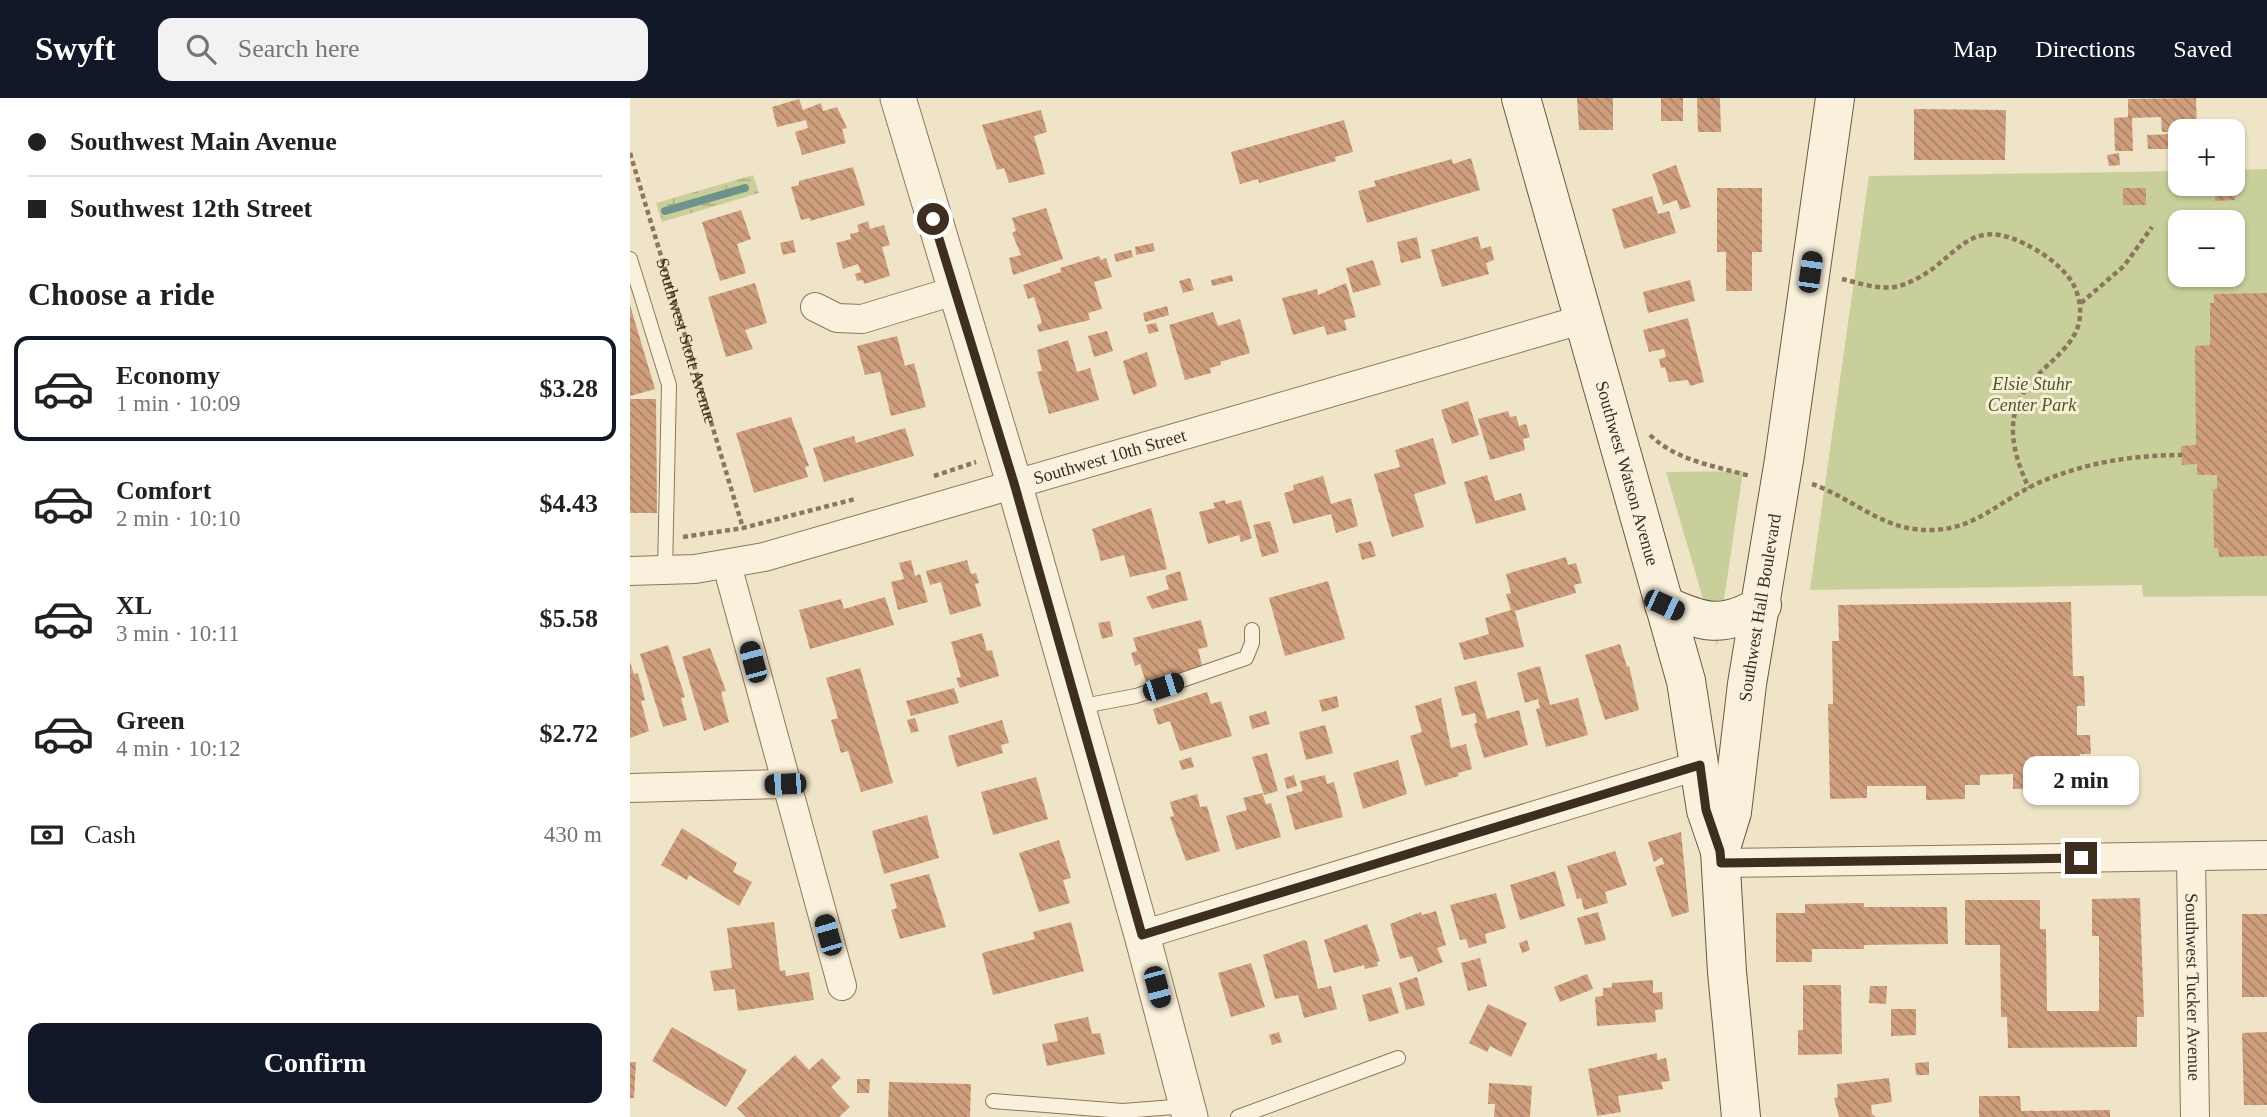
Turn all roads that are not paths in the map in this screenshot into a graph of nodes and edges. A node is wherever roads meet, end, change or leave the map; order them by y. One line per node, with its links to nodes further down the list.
1 (898, 98): 5 (street)
2 (1521, 98): 7 (main road, Southwest Watson Avenue)
3 (1835, 98): 13 (main road, Southwest Hall Boulevard)
4 (630, 259): 11 (lane)
5 (954, 291): 6 (street); 8 (street)
6 (815, 307)
7 (1584, 319): 8 (street, Southwest 10th Street); 12 (main road, Southwest Watson Avenue)
8 (1009, 468): 9 (street, Southwest 10th Street); 15 (street)
9 (727, 565): 11 (street, Southwest 10th Street); 17 (street)
10 (630, 571): 11 (street, Southwest 10th Street)
11 (665, 571)
12 (1664, 605): 13 (main road); 16 (main road, Southwest Watson Avenue)
13 (1762, 605): 20 (main road, Southwest Hall Boulevard)
14 (1252, 630): 15 (lane)
15 (1078, 707): 22 (street)
16 (1700, 765): 20 (main road, Southwest Watson Avenue); 22 (street)
17 (785, 784): 18 (street); 23 (street)
18 (630, 788)
19 (2267, 855): 21 (street)
20 (1721, 857): 21 (street); 28 (main road, Southwest Hall Boulevard)
21 (2191, 857): 29 (street, Southwest Tucker Avenue)
22 (1142, 935): 26 (street)
23 (842, 986)
24 (1398, 1058): 27 (lane)
25 (993, 1101): 26 (lane)
26 (1189, 1111)
27 (1238, 1117)
28 (1741, 1117)
29 (2195, 1117)

